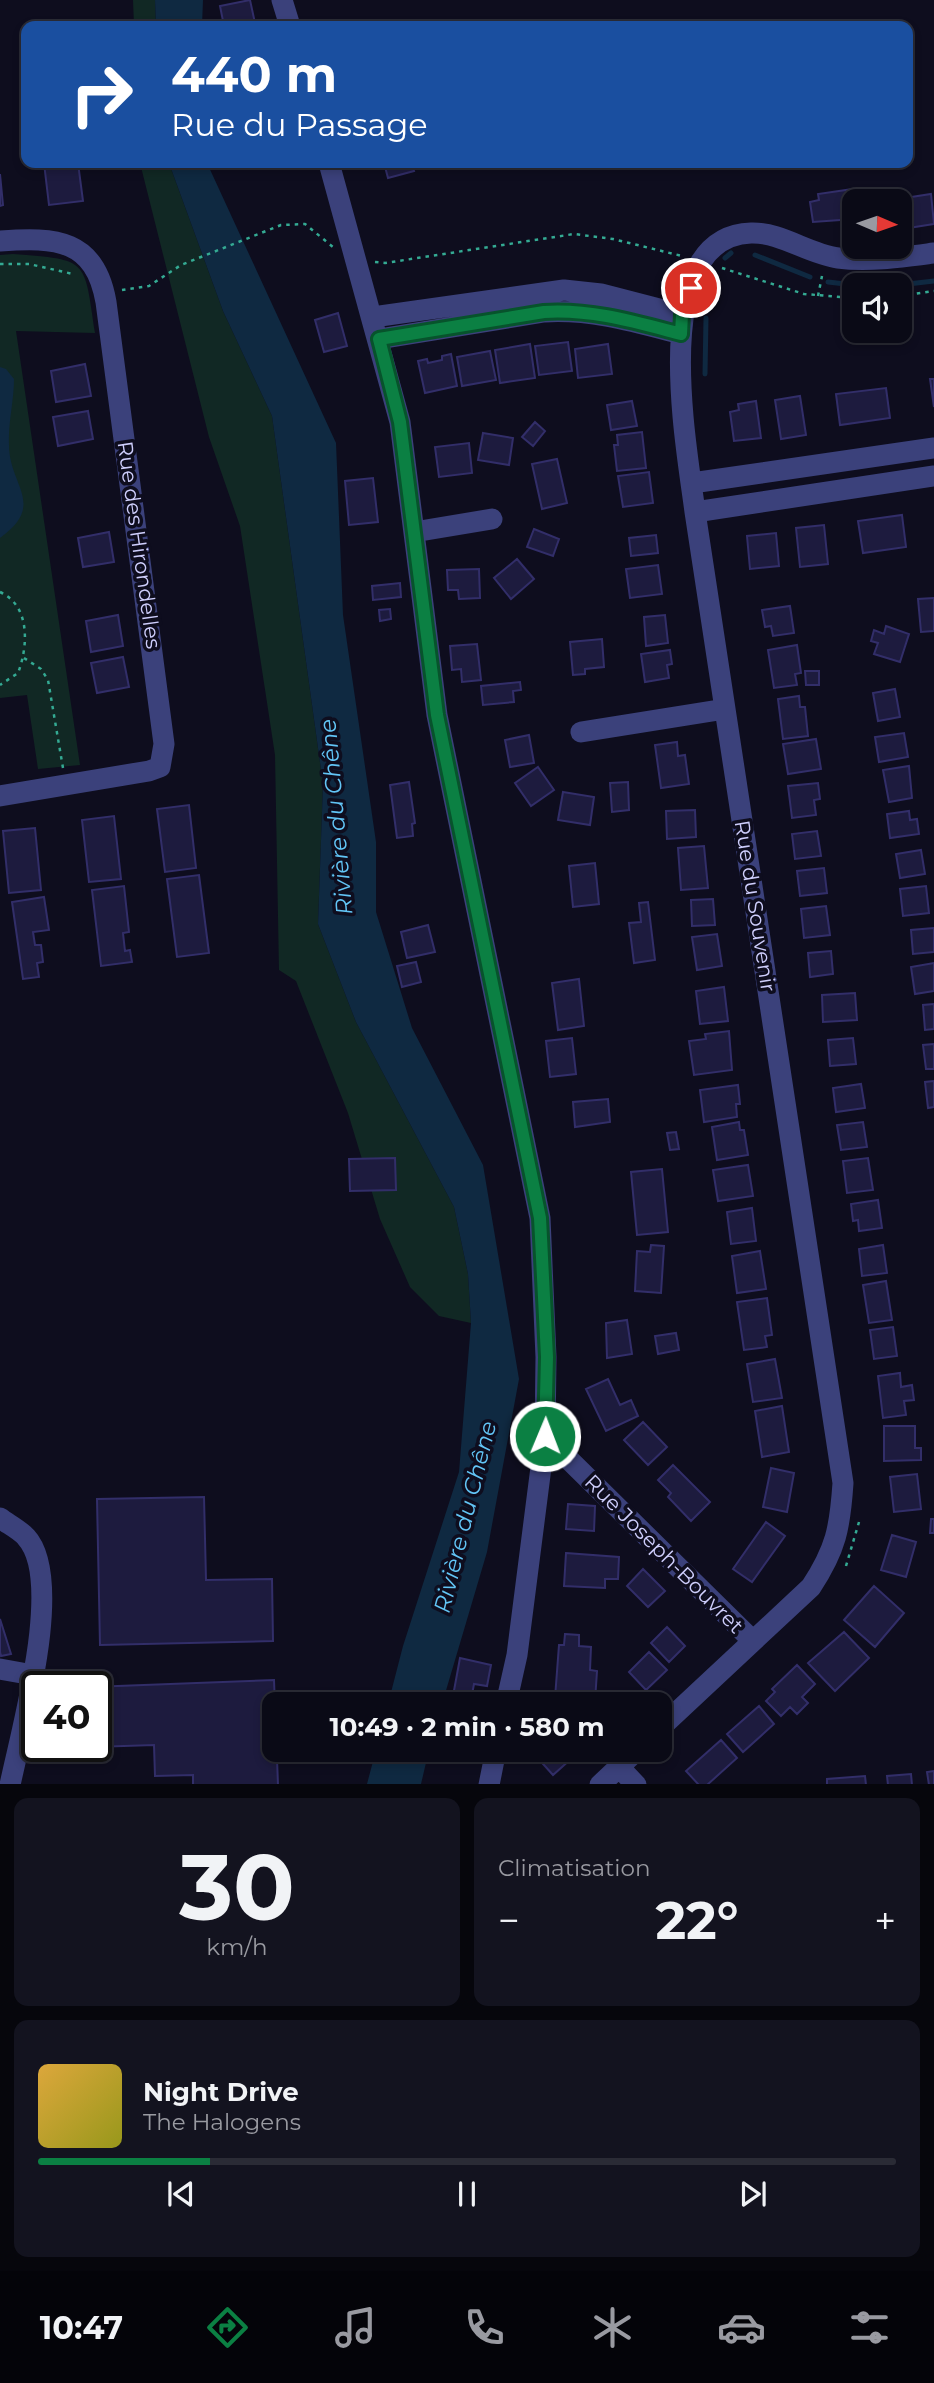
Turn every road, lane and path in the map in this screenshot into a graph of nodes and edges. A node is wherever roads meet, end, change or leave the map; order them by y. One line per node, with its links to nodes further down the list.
1 (282, 0): 2 (street)
2 (288, 21)
3 (330, 168): 13 (street)
4 (0, 241): 27 (street, Rue des Hirondelles)
5 (341, 248): 9 (path)
6 (934, 253): 8 (street, Rue du Souvenir)
7 (372, 261): 8 (path)
8 (700, 262): 12 (path); 14 (street, Rue du Souvenir)
9 (181, 265)
10 (934, 291): 11 (path)
11 (912, 294)
12 (842, 297)
13 (373, 317): 14 (street); 15 (street)
14 (681, 324): 15 (street); 18 (street, Rue du Souvenir)
15 (379, 339): 21 (street)
16 (934, 448): 18 (street)
17 (934, 476): 19 (street)
18 (692, 483): 19 (street, Rue du Souvenir)
19 (695, 512): 25 (street, Rue du Souvenir)
20 (492, 519): 21 (street)
21 (414, 532): 29 (street)
22 (0, 592): 23 (path)
23 (24, 658): 24 (path); 27 (path)
24 (0, 685)
25 (725, 709): 26 (street); 33 (street, Rue du Souvenir)
26 (581, 732)
27 (66, 786): 28 (street, Rue des Hirondelles)
28 (0, 796)
29 (545, 1436): 33 (street, Rue Joseph-Bouvret); 37 (street)
30 (860, 1517): 32 (path)
31 (0, 1518): 35 (street)
32 (842, 1572)
33 (753, 1641): 38 (street, Rue du Souvenir)
34 (0, 1669): 36 (street)
35 (34, 1671)
36 (21, 1673)
37 (509, 1692)
38 (672, 1728)
39 (21, 1732): 43 (street)
40 (494, 1762): 44 (street)
41 (624, 1762): 42 (street)
42 (619, 1767): 45 (street); 46 (street)
43 (10, 1784)
44 (489, 1784)
45 (600, 1784)
46 (636, 1784)

